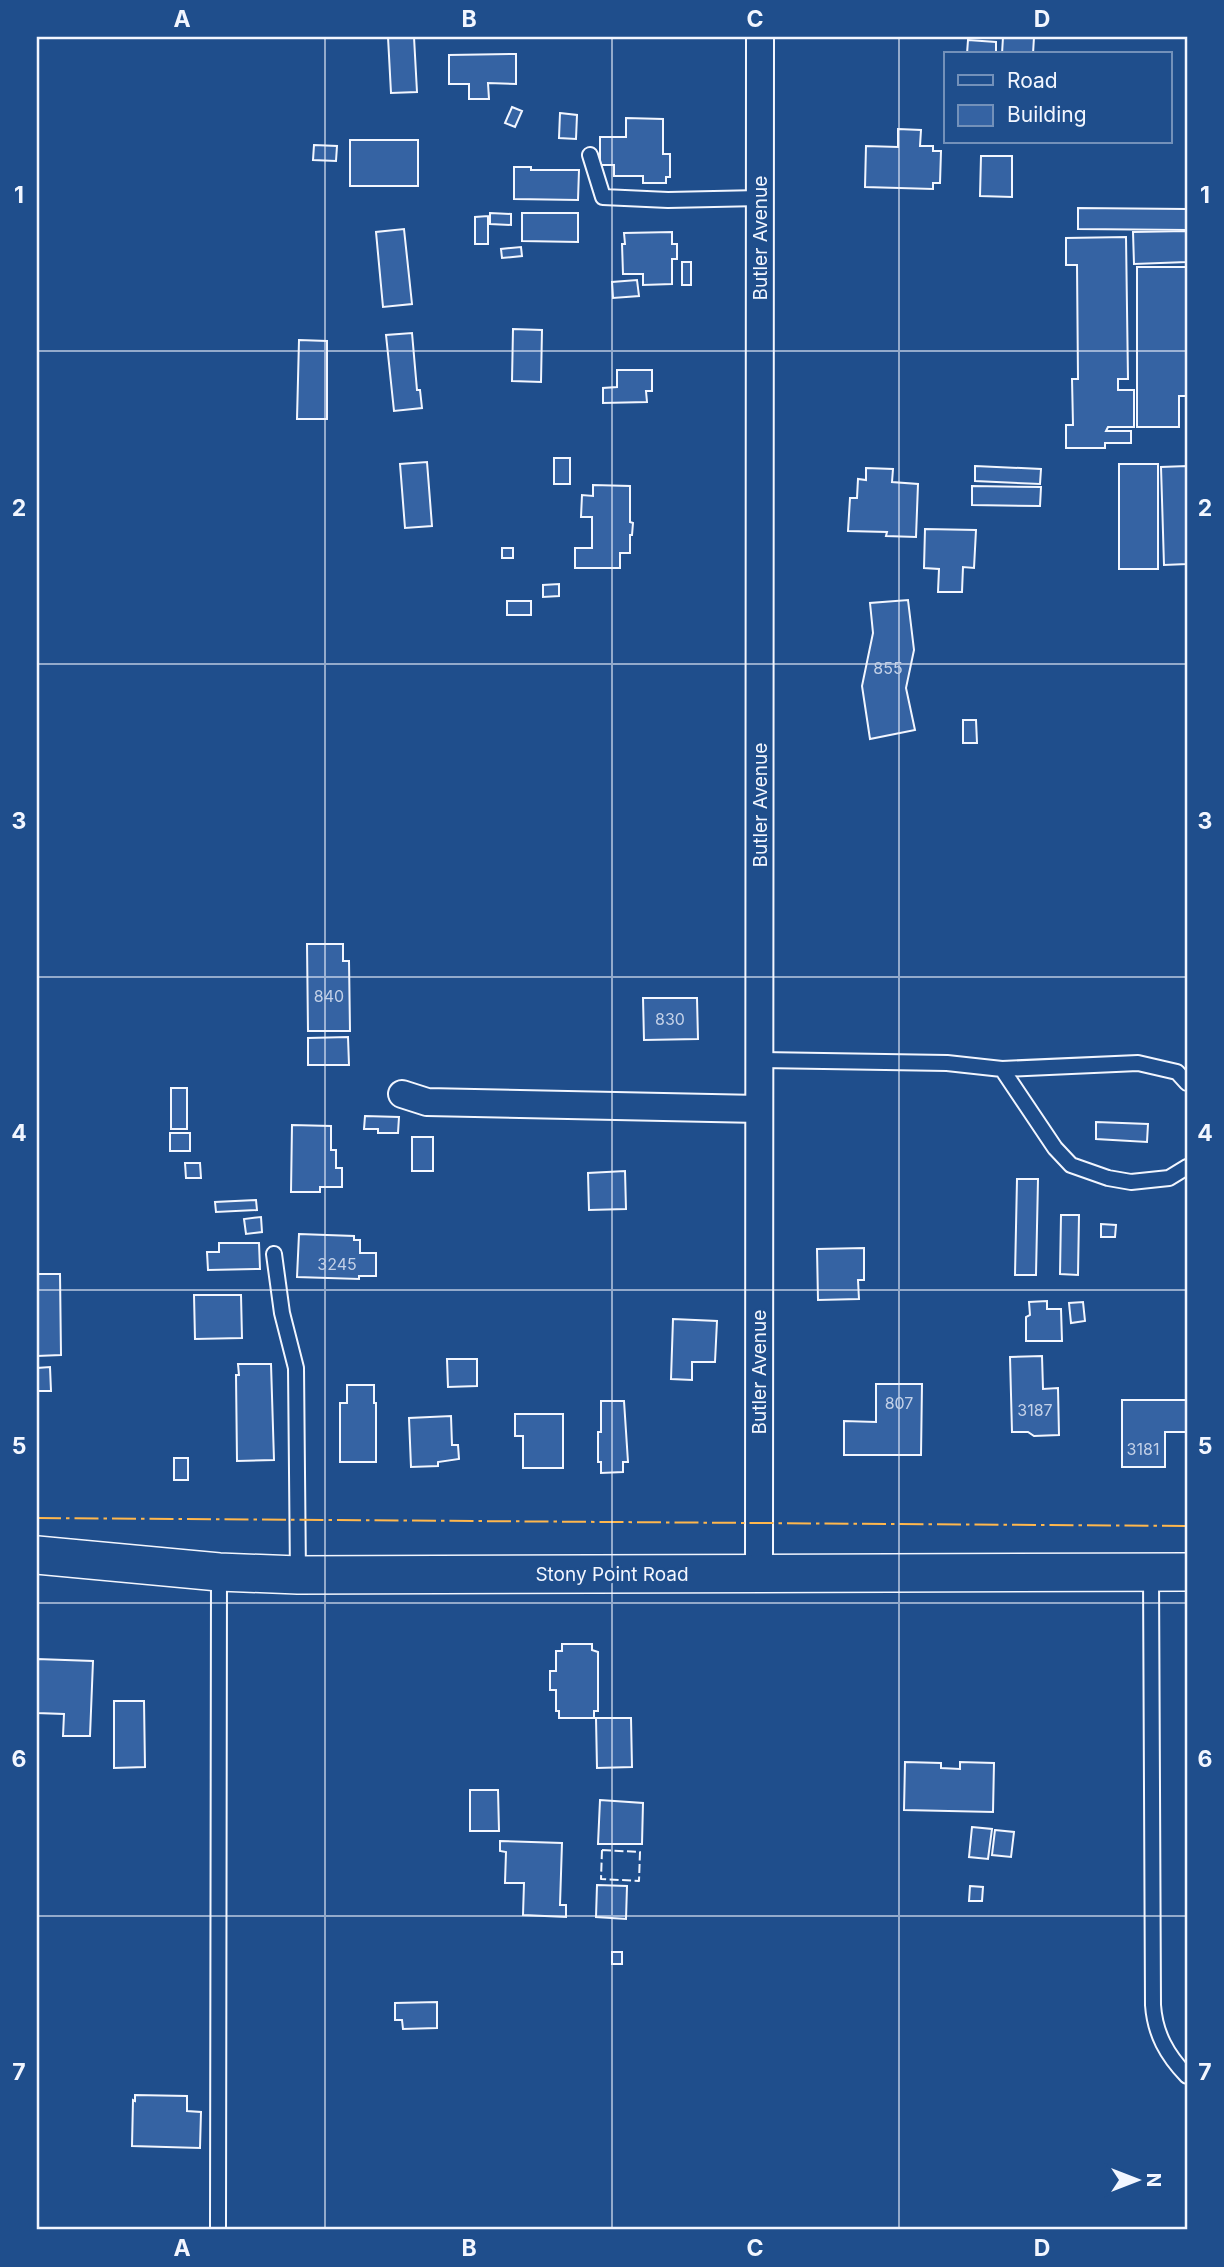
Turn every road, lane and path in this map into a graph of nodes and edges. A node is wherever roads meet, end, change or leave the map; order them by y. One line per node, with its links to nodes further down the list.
1 (761, 37): 3 (street, Butler Avenue)
2 (590, 155): 3 (lane)
3 (760, 198): 4 (street, Butler Avenue)
4 (759, 1060): 5 (lane); 8 (street, Butler Avenue)
5 (1002, 1069): 6 (lane); 9 (lane)
6 (1187, 1083)
7 (402, 1094): 8 (street)
8 (759, 1109): 14 (street, Butler Avenue)
9 (1187, 1167)
10 (274, 1254): 16 (lane)
11 (37, 1555): 12 (main road, Stony Point Road)
12 (219, 1572): 16 (main road, Stony Point Road); 18 (lane)
13 (1187, 1572): 15 (main road, Stony Point Road)
14 (759, 1573): 15 (main road, Stony Point Road); 16 (main road, Stony Point Road)
15 (1151, 1573): 17 (lane)
16 (298, 1575)
17 (1187, 2076)
18 (218, 2230)

